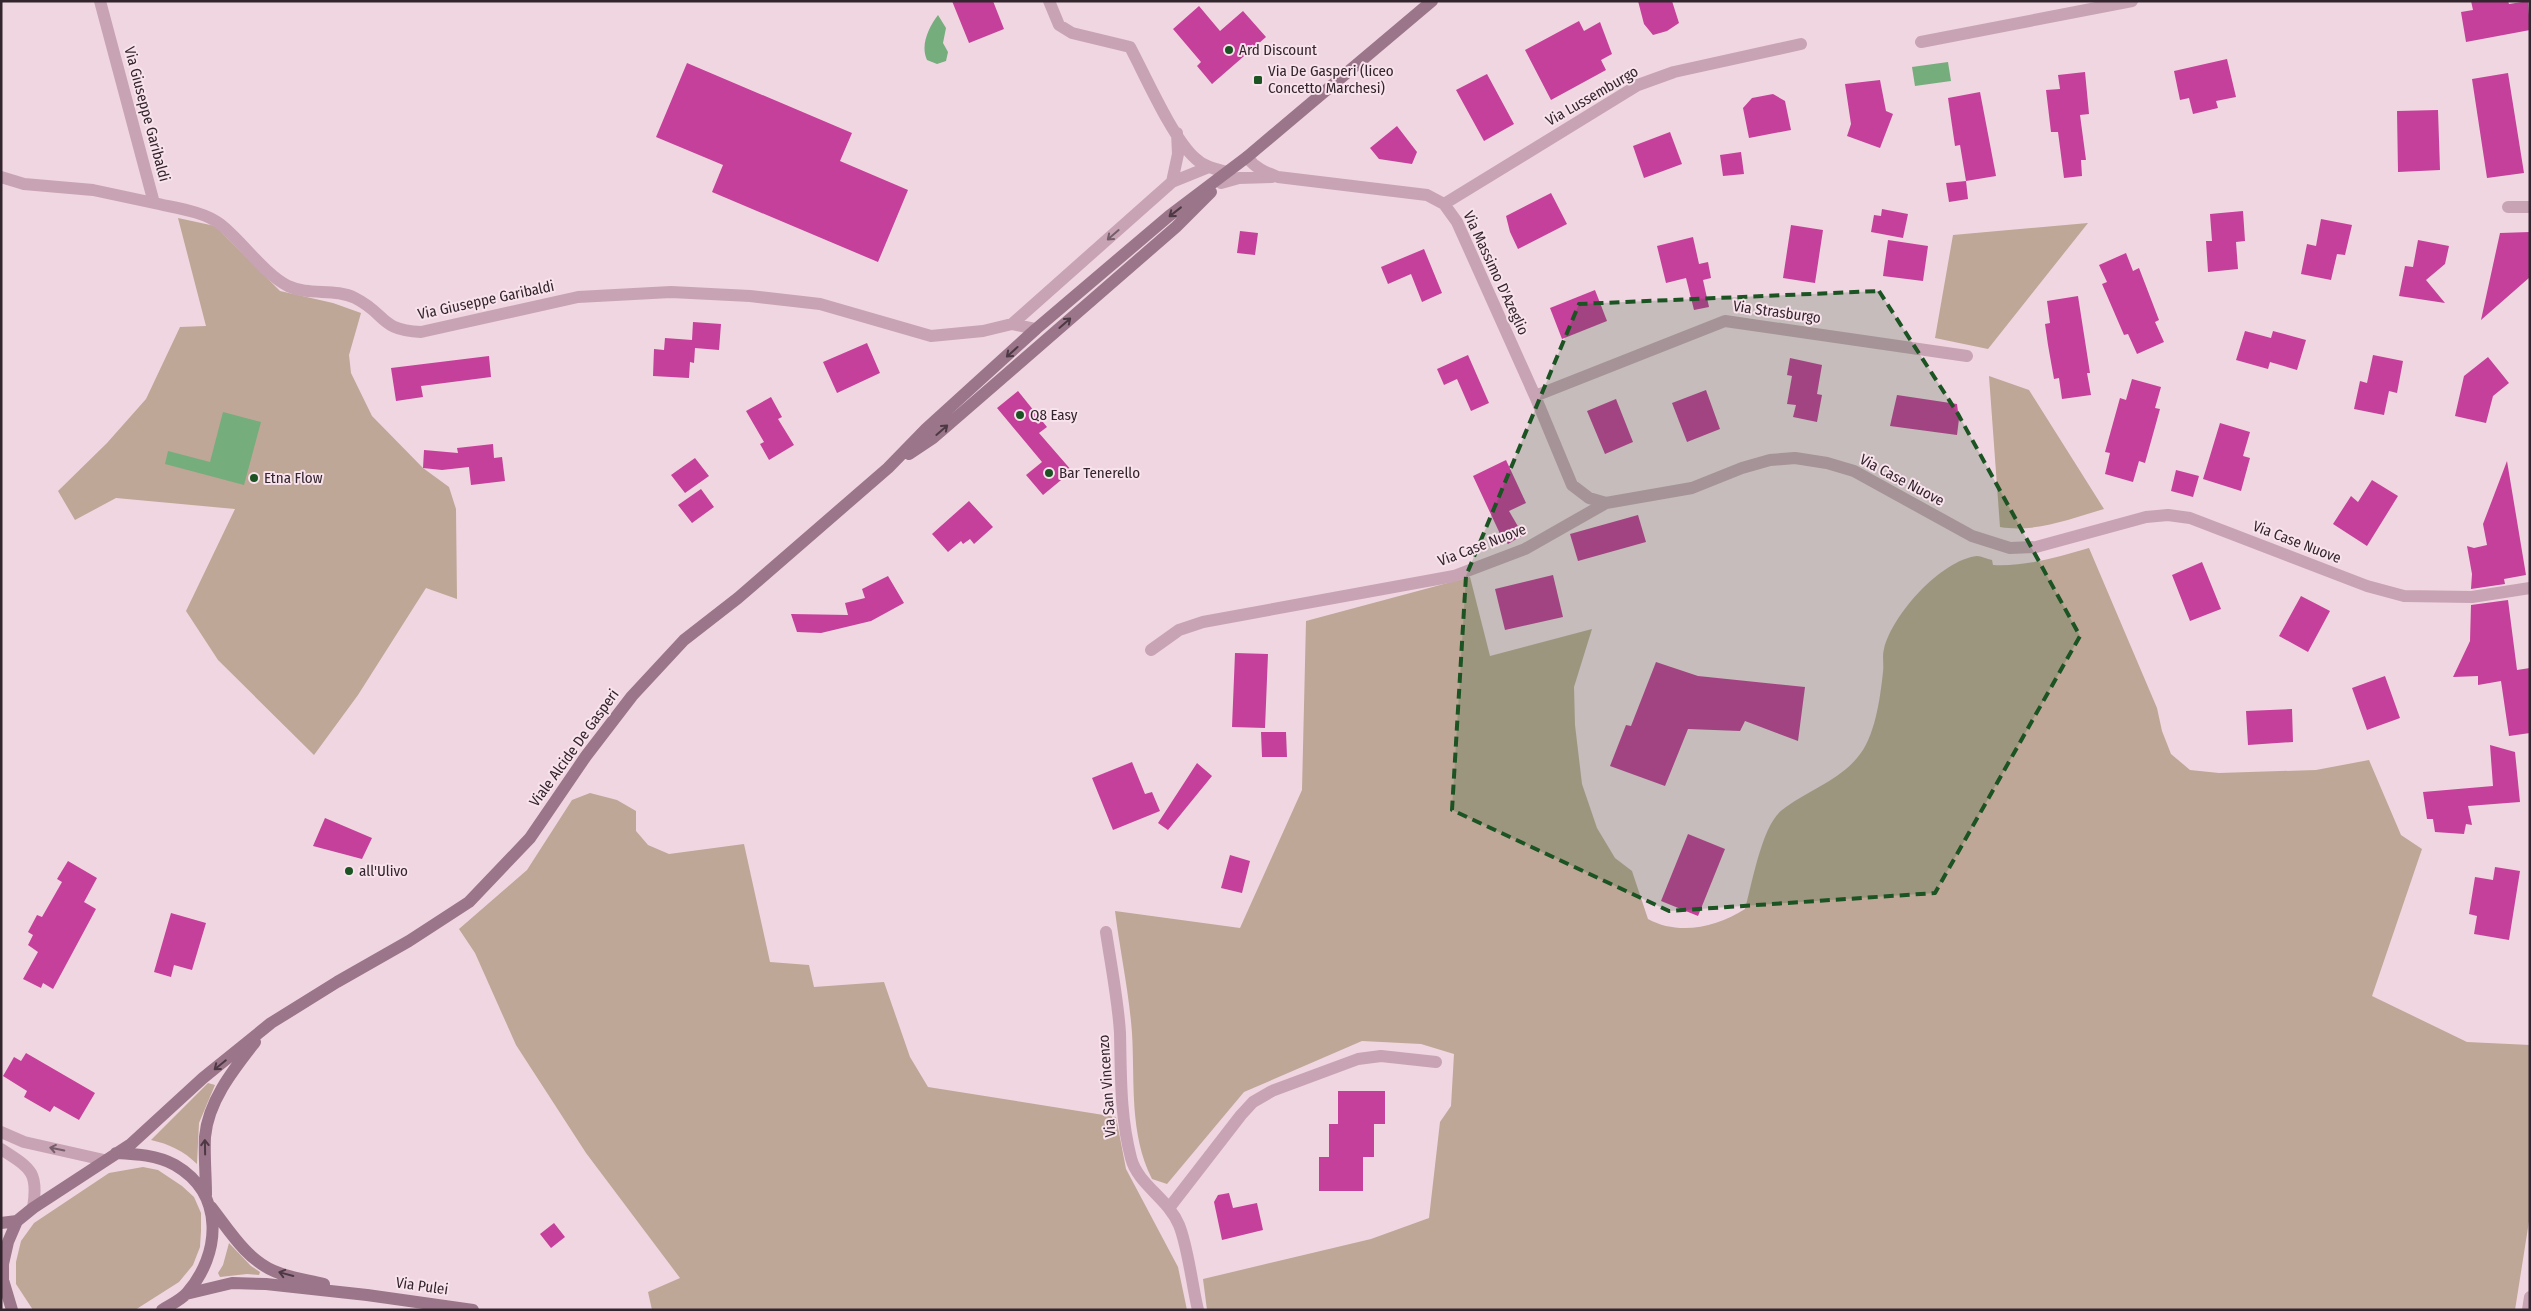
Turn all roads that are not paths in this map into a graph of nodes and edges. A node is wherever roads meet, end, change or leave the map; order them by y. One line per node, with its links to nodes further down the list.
1 (100, 1): 14 (street, Via Giuseppe Garibaldi)
2 (1049, 1): 7 (street)
3 (1432, 1): 8 (main road)
4 (2132, 1): 5 (street)
5 (1921, 42)
6 (1801, 44): 15 (street, Via Lussemburgo)
7 (1177, 133): 9 (street); 13 (street)
8 (1247, 157): 11 (main road); 12 (street, Via Massimo D'Azeglio)
9 (1209, 167): 11 (street); 13 (street)
10 (1, 177): 14 (street)
11 (1224, 177): 12 (street); 19 (main road, one-way to 19); 22 (main road, one-way to 11)
12 (1278, 177): 15 (street, Via Massimo D'Azeglio)
13 (1172, 182): 18 (street, one-way to 18)
14 (154, 204): 18 (street, Via Giuseppe Garibaldi)
15 (1444, 204): 21 (street, Via Massimo D'Azeglio)
16 (2508, 207): 17 (street)
17 (2530, 207)
18 (1012, 324): 19 (street, Via Giuseppe Garibaldi)
19 (1036, 330): 22 (main road, one-way to 22)
20 (1967, 356): 21 (street, Via Strasburgo)
21 (1535, 396): 23 (street, Via Massimo D'Azeglio)
22 (888, 468): 27 (main road, Viale Alcide De Gasperi)
23 (1606, 502): 24 (street, Via Case Nuove); 25 (street, Via Case Nuove)
24 (2530, 588)
25 (1151, 650)
26 (1106, 932): 35 (street, Via San Vincenzo)
27 (271, 1023): 31 (main road, one-way to 31); 33 (main road, one-way to 27)
28 (1436, 1062): 35 (street)
29 (1, 1132): 32 (street, one-way to 29)
30 (1, 1149): 34 (street)
31 (116, 1153): 32 (main road); 33 (main road)
32 (104, 1160): 34 (main road)
33 (208, 1202): 38 (main road); 39 (main road, one-way to 33)
34 (33, 1208): 36 (main road)
35 (1169, 1208): 44 (street, Via San Vincenzo)
36 (17, 1221): 37 (main road); 41 (main road)
37 (1, 1223)
38 (186, 1294): 39 (main road); 42 (main road)
39 (367, 1295): 43 (main road, Via Pulei)
40 (2530, 1297): 45 (street)
41 (8, 1306)
42 (162, 1310)
43 (473, 1310)
44 (1198, 1310)
45 (2528, 1310)

